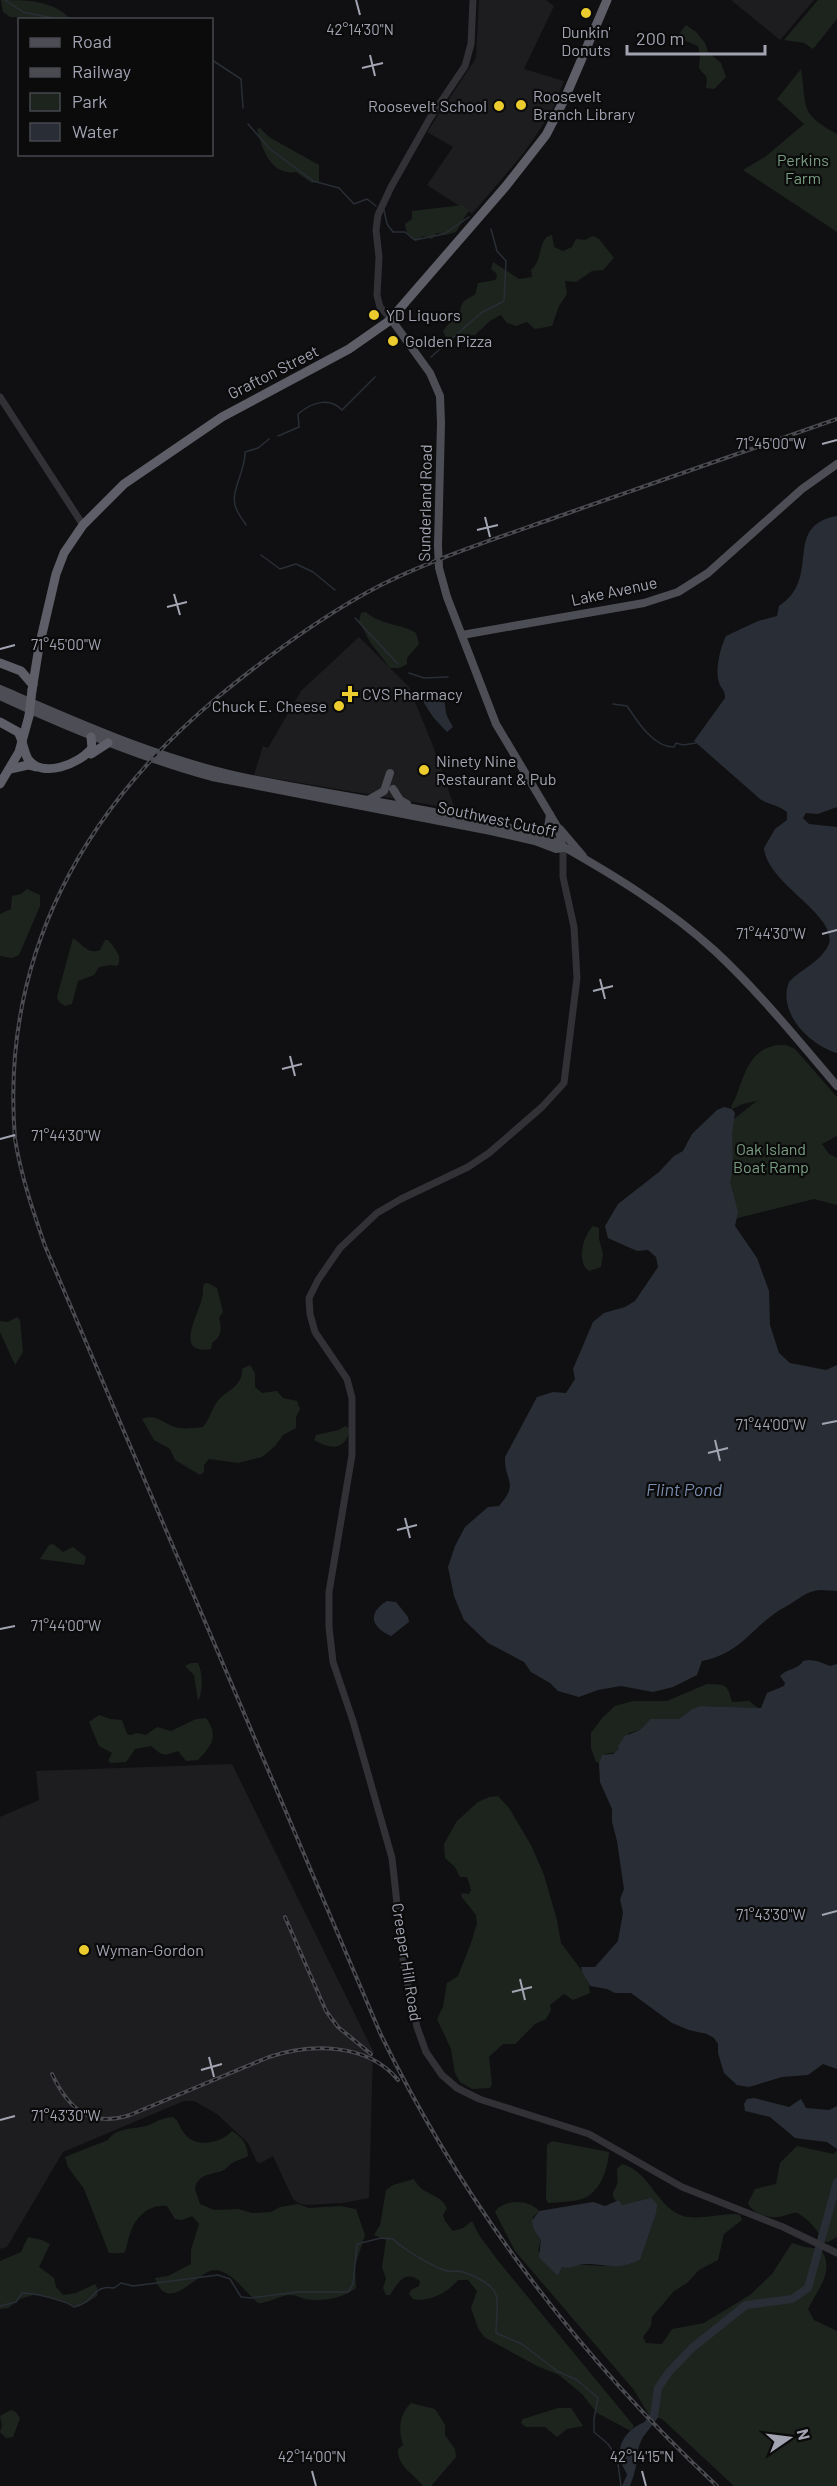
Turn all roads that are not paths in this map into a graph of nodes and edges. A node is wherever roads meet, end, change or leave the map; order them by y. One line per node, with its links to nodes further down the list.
1 (473, 0): 3 (street, Sunderland Road)
2 (607, 0): 3 (highway, Grafton Street)
3 (391, 319): 6 (highway, Grafton Street); 7 (main road, Sunderland Road)
4 (0, 397): 6 (street)
5 (837, 465): 7 (main road, Lake Avenue)
6 (83, 525): 9 (highway, Grafton Street)
7 (462, 635): 25 (main road, Sunderland Road)
8 (0, 663): 10 (highway)
9 (36, 665): 10 (highway); 11 (highway, Grafton Street)
10 (21, 671): 11 (highway)
11 (33, 687): 14 (highway, Grafton Street, bridge)
12 (0, 689): 23 (main road, Southwest Cutoff)
13 (0, 696): 16 (main road, Southwest Cutoff)
14 (28, 719): 15 (highway); 18 (highway, Grafton Street)
15 (0, 721): 18 (highway)
16 (91, 736): 17 (main road, Southwest Cutoff); 18 (highway)
17 (108, 743): 19 (highway); 28 (main road, Southwest Cutoff)
18 (23, 744): 19 (highway, Grafton Street)
19 (10, 769): 21 (highway, Grafton Street)
20 (390, 772): 23 (main road)
21 (0, 783)
22 (393, 789): 24 (main road)
23 (368, 800): 24 (main road, Southwest Cutoff)
24 (436, 812): 27 (main road, Southwest Cutoff)
25 (550, 814): 26 (main road, Sunderland Road); 27 (main road)
26 (558, 828): 28 (main road, Sunderland Road); 29 (main road)
27 (536, 836): 28 (main road, Southwest Cutoff)
28 (563, 848): 29 (main road); 31 (street, Creeper Hill Road)
29 (585, 858): 30 (main road)
30 (837, 1086)
31 (837, 2253)

